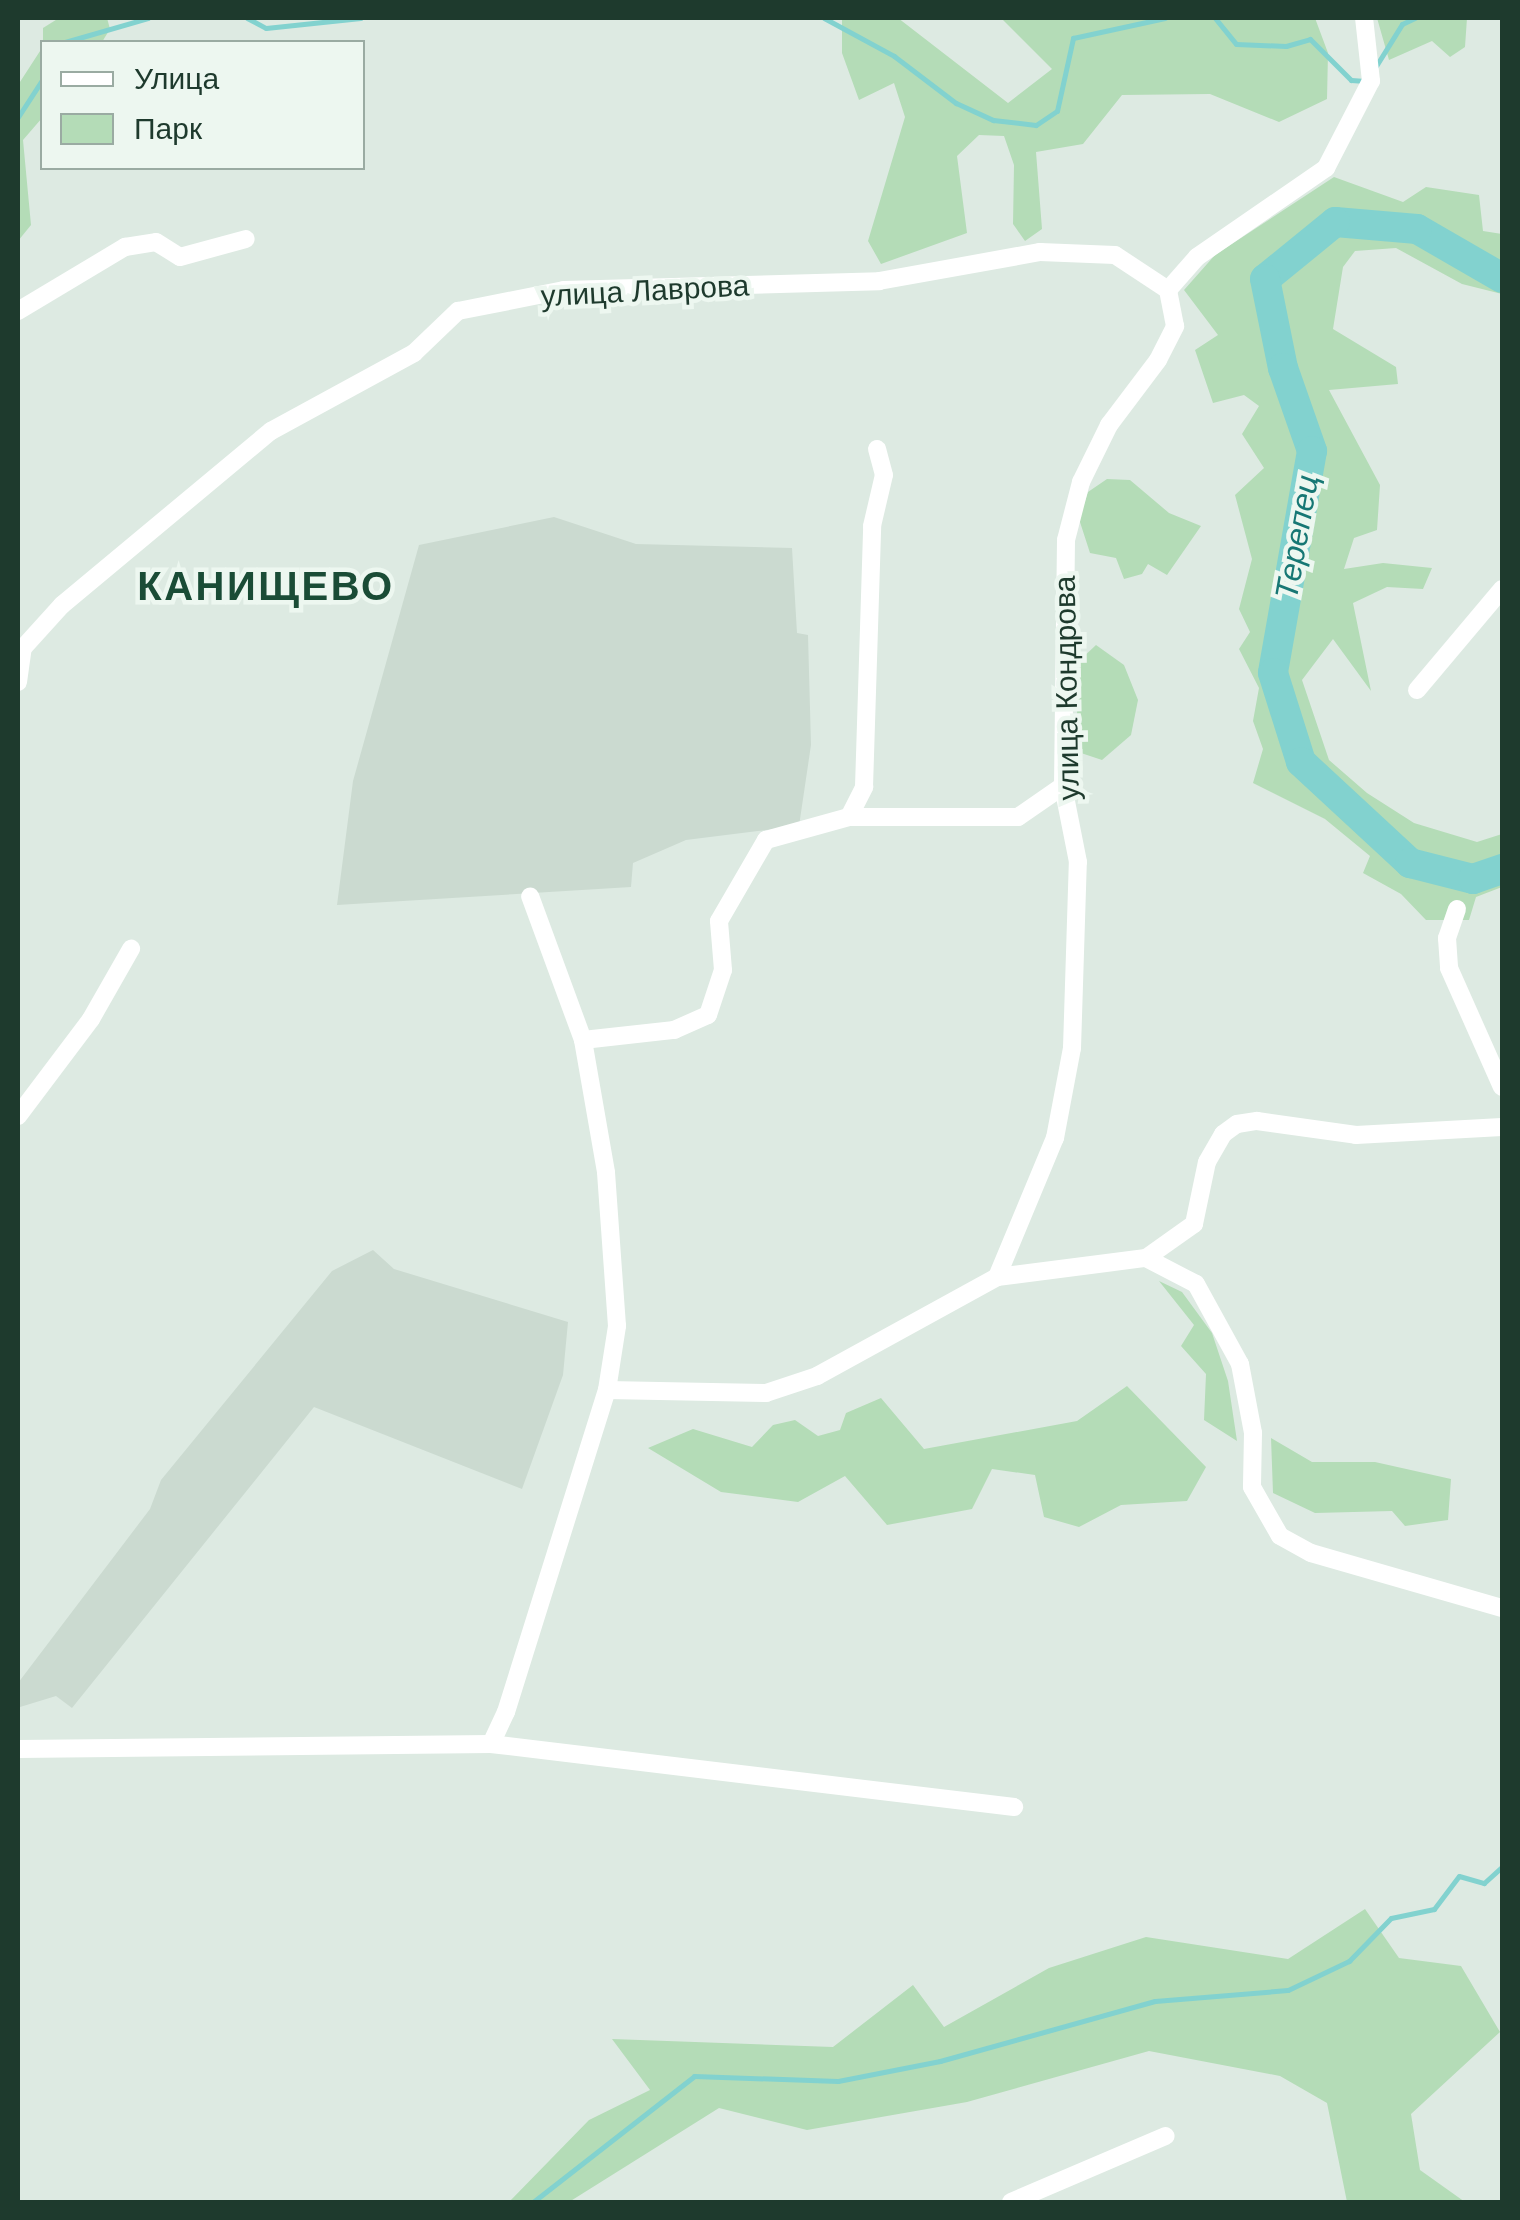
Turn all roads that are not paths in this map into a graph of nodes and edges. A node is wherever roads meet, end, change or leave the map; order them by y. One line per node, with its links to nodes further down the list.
1 (1364, 18): 3 (street)
2 (246, 238): 4 (street)
3 (1168, 290): 7 (street, улица Лаврова); 9 (street, улица Кондрова)
4 (18, 311)
5 (877, 449): 10 (street)
6 (1502, 589): 8 (street)
7 (18, 682)
8 (1417, 690)
9 (1063, 786): 10 (street); 19 (street, улица Кондрова)
10 (849, 818): 14 (street)
11 (530, 896): 14 (street)
12 (1458, 908): 15 (street)
13 (130, 949): 16 (street)
14 (583, 1040): 20 (street)
15 (1502, 1087)
16 (19, 1110)
17 (1502, 1127): 18 (street)
18 (1146, 1258): 19 (street); 21 (street)
19 (997, 1277): 20 (street)
20 (607, 1390): 22 (street)
21 (1502, 1608)
22 (490, 1744): 23 (street); 24 (street)
23 (18, 1749)
24 (1014, 1807)
25 (1166, 2136): 26 (street)
26 (1011, 2202)

